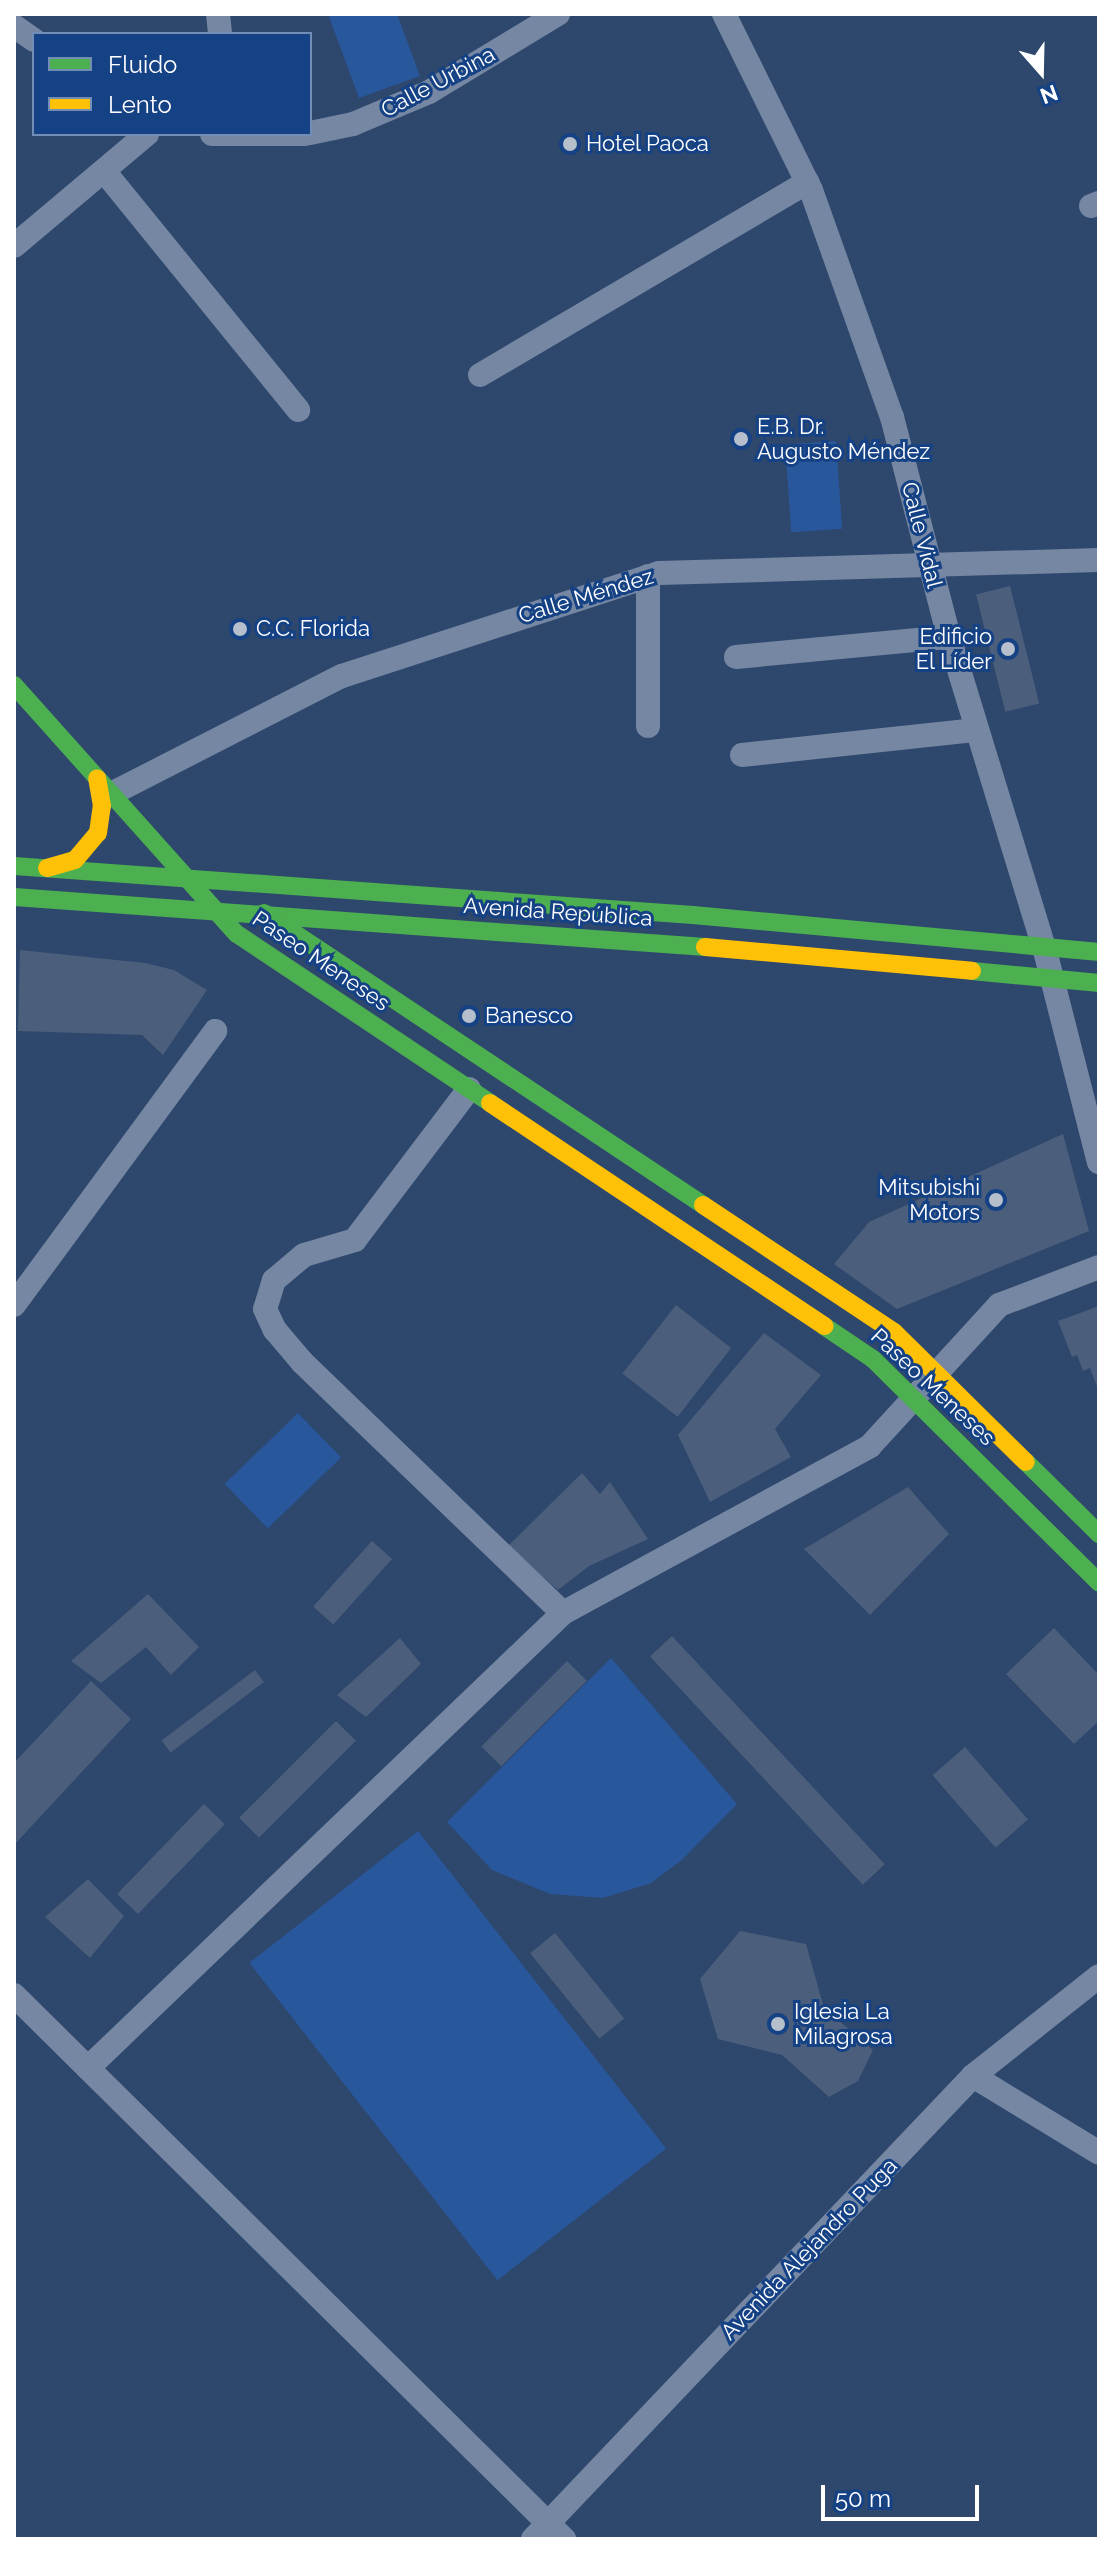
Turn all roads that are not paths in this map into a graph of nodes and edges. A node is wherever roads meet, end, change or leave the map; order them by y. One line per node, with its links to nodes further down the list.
1 (558, 14): 5 (street, Calle Urbina)
2 (724, 14): 8 (street, Calle Vidal)
3 (14, 26): 4 (street)
4 (32, 39)
5 (312, 133)
6 (145, 136): 7 (street)
7 (104, 171): 9 (street); 11 (street)
8 (807, 182): 10 (street); 13 (street, Calle Vidal)
9 (14, 246)
10 (480, 375)
11 (298, 410)
12 (1099, 560): 13 (street, Calle Méndez)
13 (930, 564): 14 (street, Calle Méndez); 15 (street, Calle Vidal)
14 (648, 576): 18 (street); 21 (street, Calle Méndez)
15 (949, 637): 16 (street); 19 (street, Calle Vidal)
16 (736, 657)
17 (14, 685): 21 (street)
18 (648, 726)
19 (977, 730): 20 (street); 28 (street, Calle Vidal)
20 (742, 755)
21 (104, 786): 23 (street); 24 (street)
22 (14, 866): 23 (street, Avenida República)
23 (45, 868): 24 (street, Avenida República)
24 (187, 879): 26 (street, Paseo Meneses); 27 (street, Paseo Meneses); 28 (street, Avenida República)
25 (14, 897): 26 (street, Avenida República)
26 (216, 912): 27 (street, Avenida República); 33 (street, Paseo Meneses)
27 (271, 917): 30 (street, Avenida República); 37 (street, Paseo Meneses)
28 (1044, 947): 29 (street, Avenida República); 30 (street, Calle Vidal)
29 (1099, 952)
30 (1052, 979): 31 (street, Avenida República); 34 (street, Calle Vidal)
31 (1099, 983)
32 (215, 1031): 36 (street)
33 (469, 1089): 38 (street, Paseo Meneses); 41 (street)
34 (1099, 1162)
35 (1099, 1267): 37 (street)
36 (14, 1305)
37 (940, 1374): 38 (street); 39 (street, Paseo Meneses)
38 (915, 1397): 40 (street, Paseo Meneses); 41 (street)
39 (1099, 1534)
40 (1099, 1583)
41 (563, 1613): 44 (street)
42 (1099, 1976): 45 (street, Avenida Alejandro Puga)
43 (14, 1995): 44 (street)
44 (88, 2068): 47 (street)
45 (973, 2076): 46 (street); 47 (street, Avenida Alejandro Puga)
46 (1099, 2153)
47 (549, 2534)

